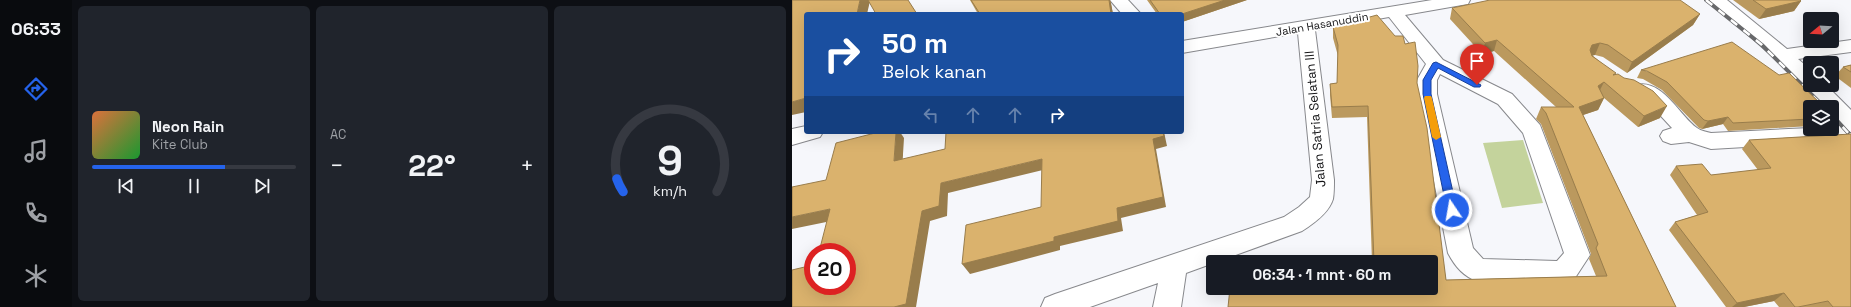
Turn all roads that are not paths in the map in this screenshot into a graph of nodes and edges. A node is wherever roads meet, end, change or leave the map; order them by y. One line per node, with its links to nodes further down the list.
1 (1118, 0): 5 (street)
2 (1455, 0): 4 (street, Jalan Hasanuddin)
3 (1717, 0): 9 (street)
4 (1393, 11): 6 (street, Jalan Hasanuddin); 10 (street)
5 (1130, 12)
6 (1306, 26): 8 (street, Jalan Hasanuddin); 17 (street, Jalan Satria Selatan III)
7 (1851, 46): 9 (street)
8 (1184, 47)
9 (1783, 55): 11 (street)
10 (1436, 64): 10 (street)
11 (1803, 74)
12 (1625, 83): 14 (street)
13 (1820, 92): 14 (street)
14 (1849, 133)
15 (804, 134): 16 (street)
16 (792, 137)
17 (1174, 266): 18 (street, Jalan Satria Selatan III); 19 (street)
18 (1056, 307)
19 (1167, 307)

